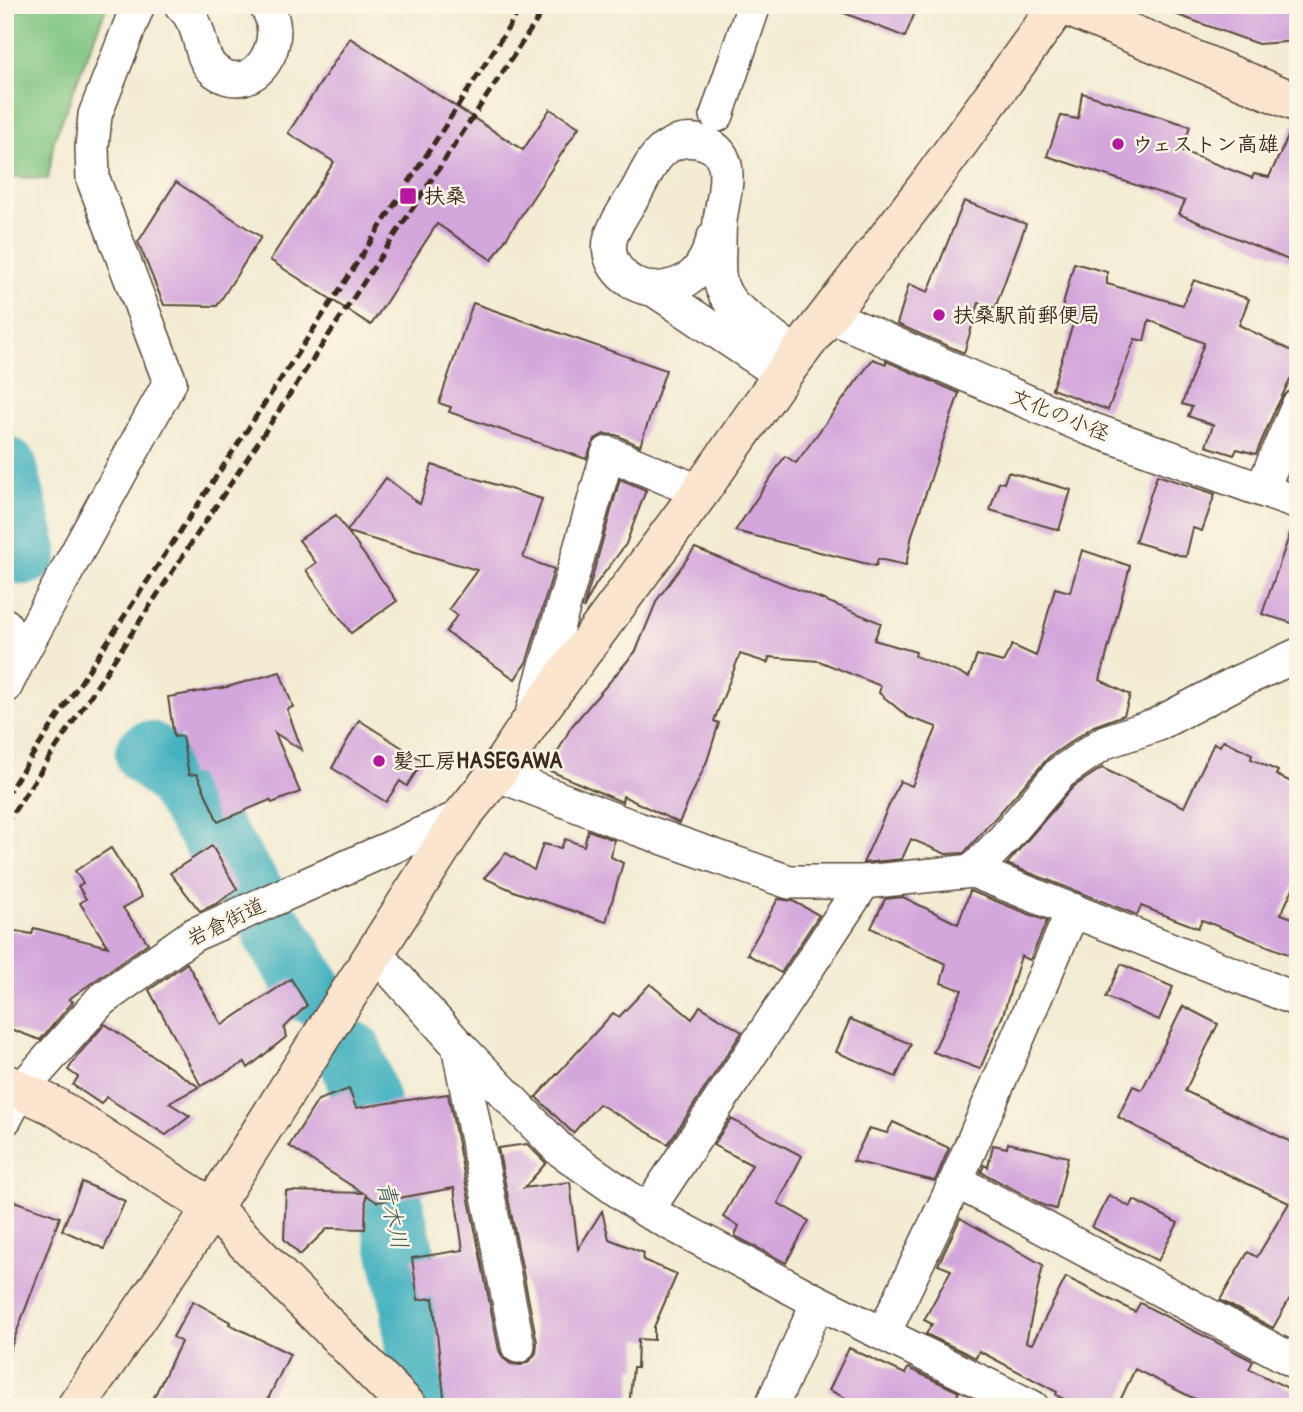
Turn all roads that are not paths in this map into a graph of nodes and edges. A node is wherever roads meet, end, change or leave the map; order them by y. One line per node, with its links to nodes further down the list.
1 (138, 5): 18 (street)
2 (181, 5): 3 (street)
3 (265, 5)
4 (754, 5): 7 (street)
5 (1061, 5): 6 (street); 10 (street)
6 (1298, 103)
7 (718, 115)
8 (720, 221): 9 (street); 9 (street); 11 (street)
9 (653, 289): 11 (street)
10 (828, 315): 11 (street); 13 (street, 文化の小径)
11 (790, 365): 14 (street)
12 (1298, 406): 13 (street)
13 (1262, 489): 15 (street, 文化の小径)
14 (700, 492): 20 (street); 20 (street)
15 (1298, 503)
16 (5, 625): 18 (street)
17 (1298, 655): 23 (street)
18 (21, 656): 19 (street)
19 (5, 687)
20 (529, 724): 21 (street)
21 (496, 774): 22 (street); 24 (street)
22 (462, 816): 26 (street); 29 (street, 岩倉街道)
23 (973, 871): 24 (street); 25 (street)
24 (864, 882): 32 (street)
25 (1073, 910): 27 (street); 30 (street)
26 (375, 953): 28 (street); 31 (street)
27 (1298, 1000)
28 (458, 1045): 32 (street); 35 (street)
29 (10, 1098): 31 (street)
30 (956, 1181): 34 (street); 36 (street)
31 (212, 1208): 37 (street); 38 (street)
32 (647, 1211): 33 (street)
33 (818, 1302): 34 (street); 39 (street)
34 (884, 1333): 40 (street)
35 (518, 1346)
36 (1298, 1363)
37 (76, 1407)
38 (408, 1407)
39 (771, 1407)
40 (1032, 1407)

